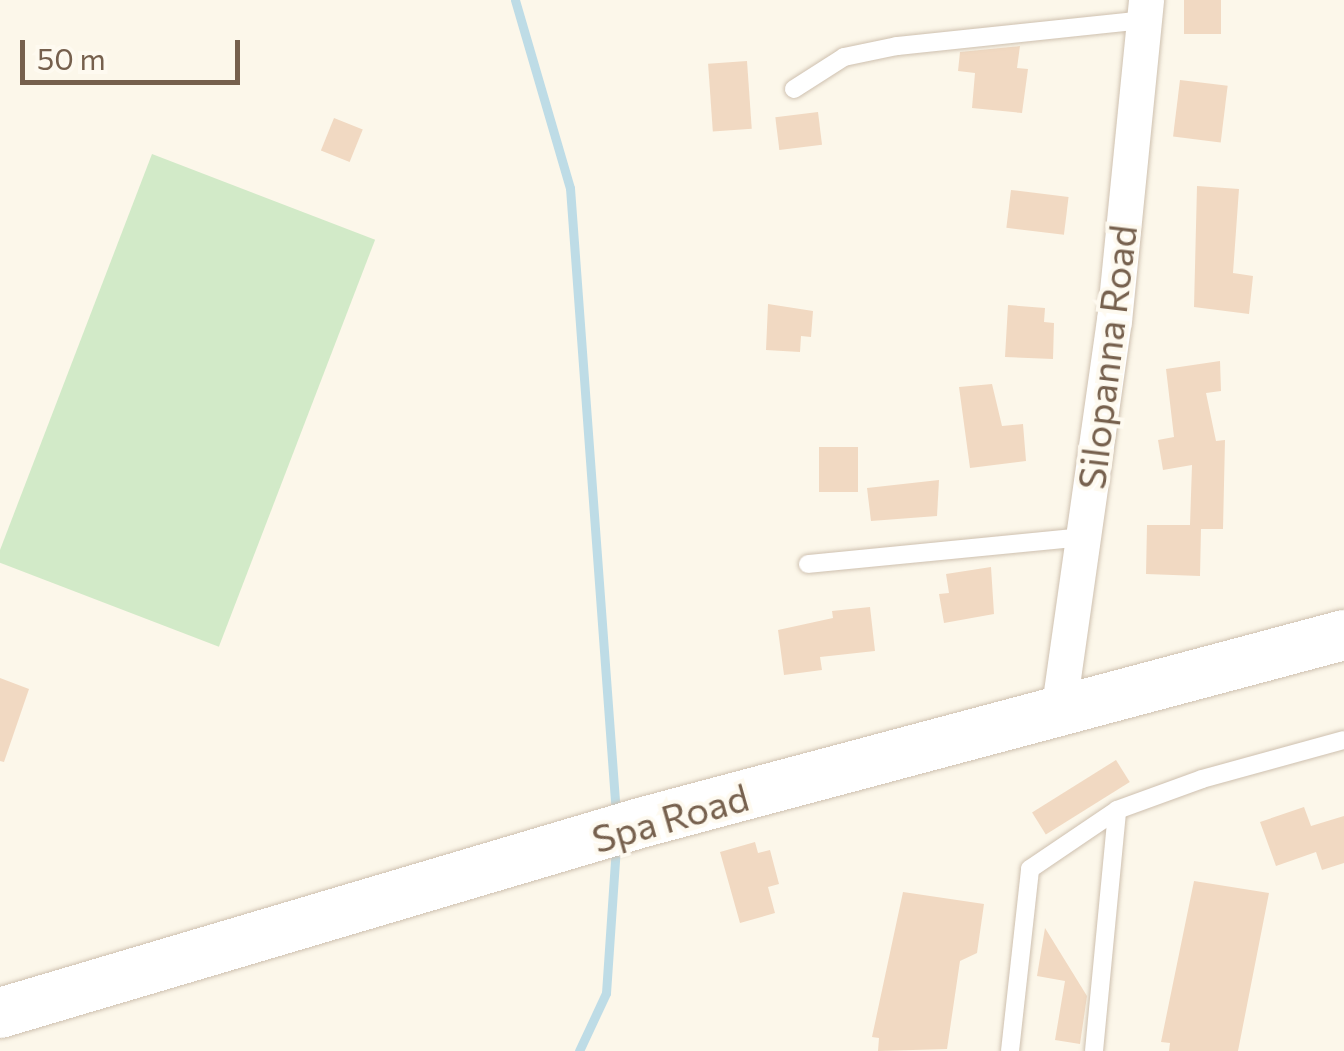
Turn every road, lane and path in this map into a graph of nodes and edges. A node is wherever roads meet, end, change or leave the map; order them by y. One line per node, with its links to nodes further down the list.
1 (1145, 10): 2 (lane); 3 (street, Silopanna Road)
2 (794, 89)
3 (1083, 537): 4 (lane); 6 (street, Silopanna Road)
4 (808, 564)
5 (1344, 635): 6 (main road, Spa Road)
6 (1058, 713): 9 (main road, Spa Road)
7 (1344, 740): 8 (lane)
8 (1118, 810): 10 (lane); 11 (lane)
9 (0, 1013)
10 (1010, 1051)
11 (1094, 1051)

